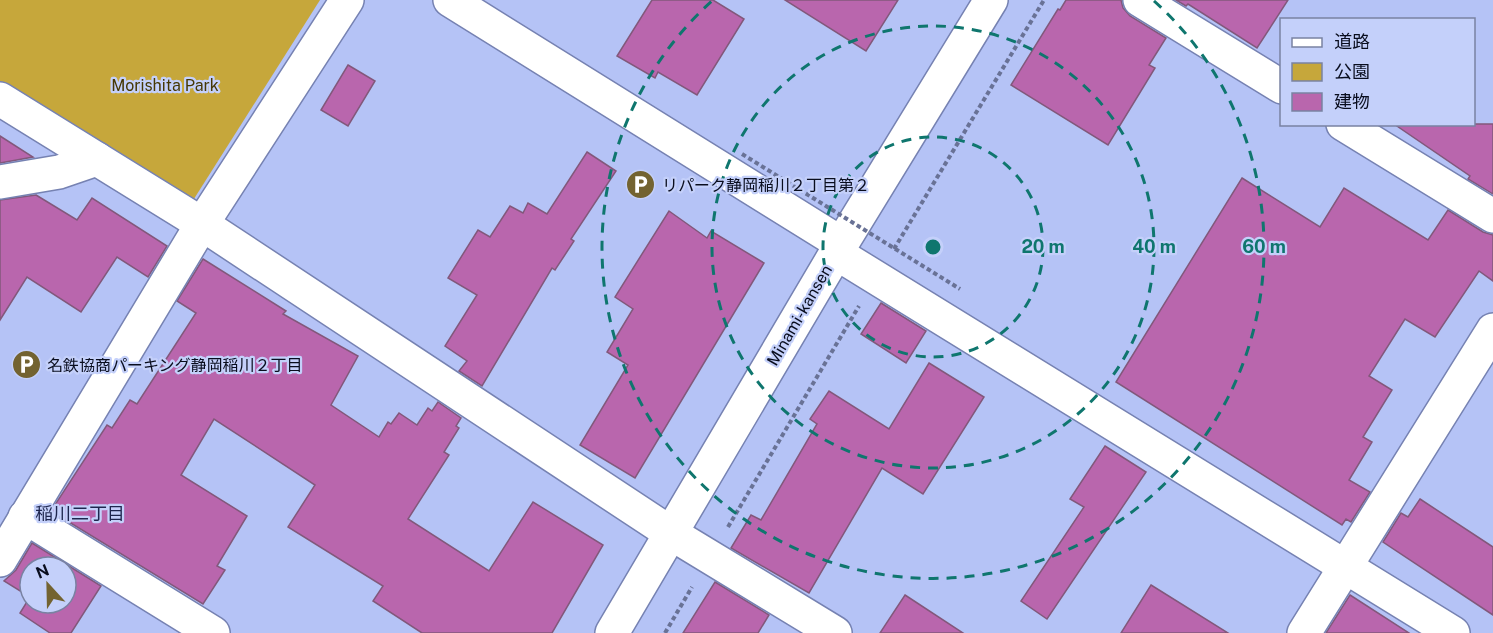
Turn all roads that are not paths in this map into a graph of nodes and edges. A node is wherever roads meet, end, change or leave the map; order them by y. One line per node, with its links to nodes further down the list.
1 (347, 0): 11 (street)
2 (450, 0): 12 (street)
3 (992, 0): 12 (street, Minami-kansen)
4 (1140, 0): 5 (street)
5 (1280, 86)
6 (0, 99): 8 (street)
7 (1346, 126): 10 (street)
8 (97, 159): 9 (street); 11 (street)
9 (0, 182)
10 (1493, 216)
11 (202, 224): 14 (street); 15 (street)
12 (839, 248): 15 (street, Minami-kansen); 17 (street)
13 (1493, 330): 17 (street)
14 (25, 517): 16 (street); 18 (street)
15 (672, 534): 19 (street, Minami-kansen); 20 (street)
16 (0, 560)
17 (1346, 566): 21 (street); 22 (street)
18 (213, 633)
19 (612, 633)
20 (835, 633)
21 (1304, 633)
22 (1453, 633)

